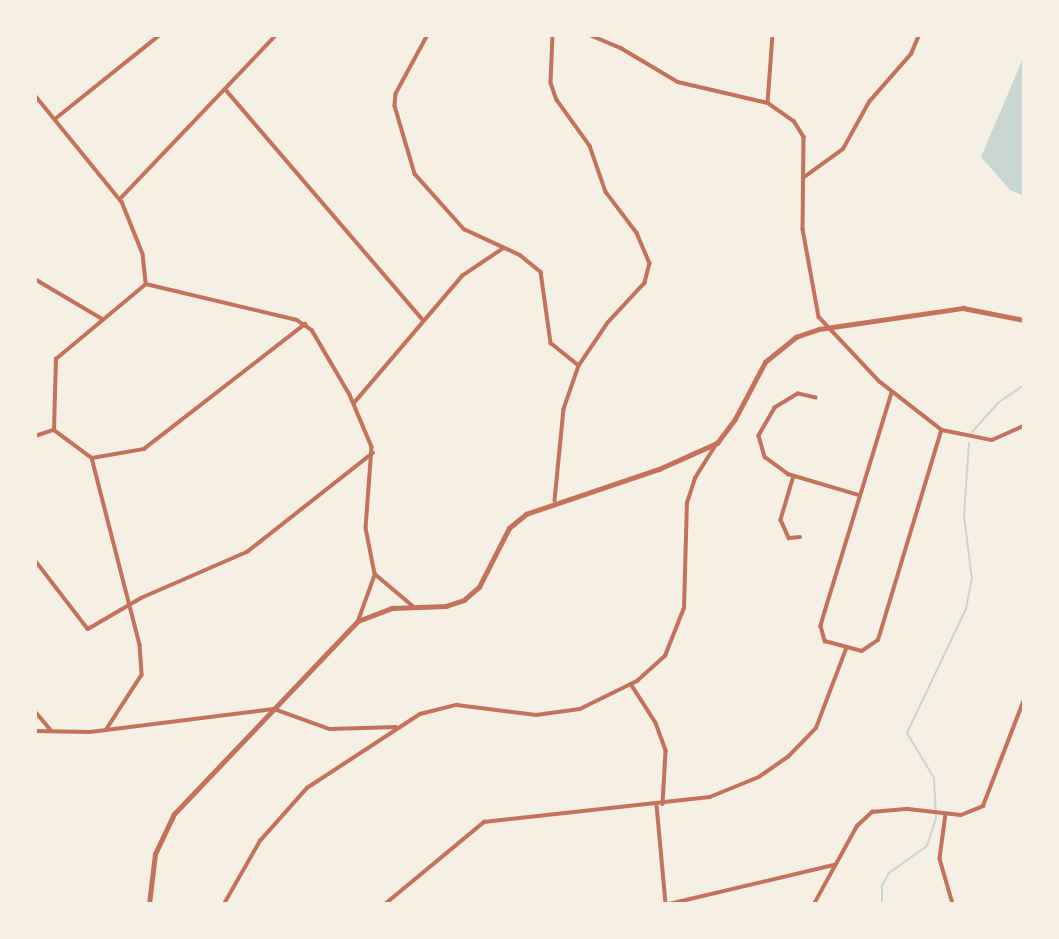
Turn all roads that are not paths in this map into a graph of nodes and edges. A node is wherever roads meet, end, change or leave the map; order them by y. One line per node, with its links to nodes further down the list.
1 (160, 35): 11 (street)
2 (276, 35): 8 (street)
3 (428, 35): 14 (street)
4 (553, 35): 22 (street)
5 (590, 35): 10 (street)
6 (773, 35): 10 (street)
7 (919, 35): 12 (street)
8 (226, 90): 13 (street); 18 (street)
9 (35, 96): 11 (street)
10 (768, 103): 12 (street)
11 (55, 119): 13 (street)
12 (803, 178): 21 (street)
13 (120, 199): 16 (street)
14 (503, 249): 18 (street); 22 (street)
15 (35, 279): 17 (street)
16 (146, 284): 17 (street); 20 (street)
17 (101, 318): 27 (street)
18 (423, 320): 25 (street)
19 (1024, 320): 21 (street)
20 (306, 324): 25 (street); 32 (street)
21 (830, 328): 23 (street); 30 (street)
22 (579, 366): 35 (street)
23 (892, 393): 28 (street); 34 (street)
24 (816, 398): 33 (street)
25 (354, 403): 31 (street)
26 (1024, 426): 28 (street)
27 (54, 430): 29 (street); 32 (street)
28 (942, 430): 42 (street)
29 (35, 436)
30 (717, 443): 35 (street); 43 (street)
31 (373, 453): 38 (street); 39 (street)
32 (92, 458): 39 (street)
33 (794, 476): 34 (street); 36 (street)
34 (859, 495): 42 (street)
35 (555, 501): 40 (street)
36 (800, 537)
37 (35, 561): 39 (street)
38 (375, 573): 40 (street); 41 (street)
39 (131, 604): 48 (street)
40 (413, 606): 41 (street)
41 (358, 621): 45 (street)
42 (846, 649): 51 (street)
43 (631, 684): 47 (street); 51 (street)
44 (1024, 700): 53 (street)
45 (274, 709): 47 (street); 48 (street); 55 (street)
46 (35, 711): 49 (street)
47 (398, 727): 56 (street)
48 (107, 729): 49 (street)
49 (51, 730): 50 (street)
50 (35, 731)
51 (663, 804): 52 (street)
52 (657, 805): 57 (street); 58 (street)
53 (944, 813): 54 (street); 60 (street)
54 (836, 865): 58 (street); 59 (street)
55 (149, 904)
56 (224, 904)
57 (385, 904)
58 (668, 904)
59 (814, 904)
60 (953, 904)

